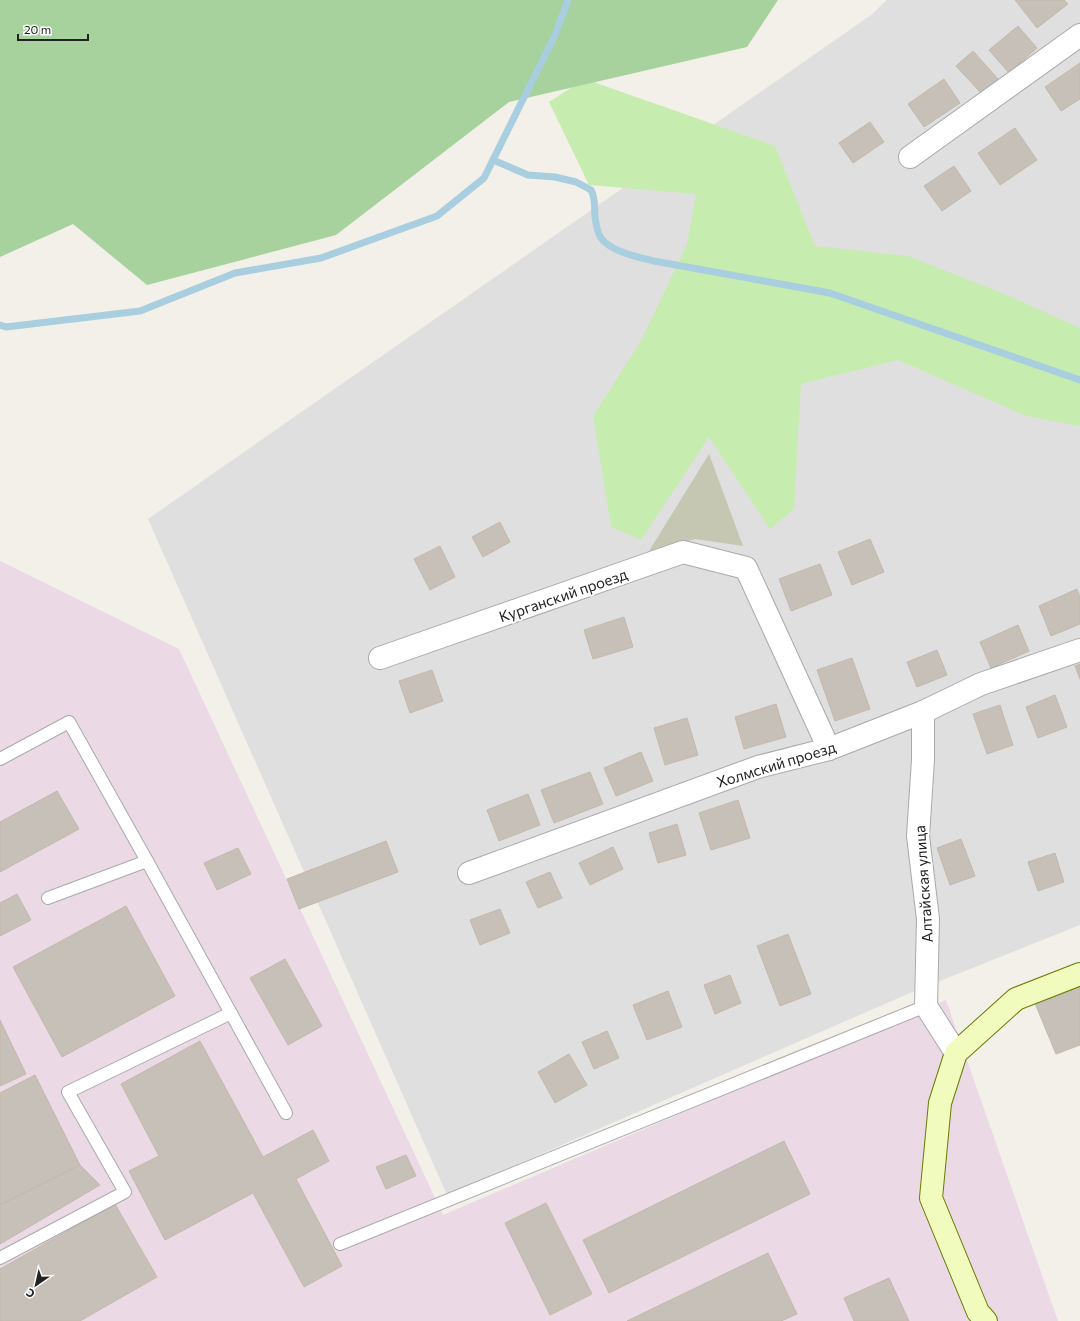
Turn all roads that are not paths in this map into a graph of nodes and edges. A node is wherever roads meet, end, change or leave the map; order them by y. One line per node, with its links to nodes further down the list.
1 (1080, 35): 2 (street)
2 (910, 157)
3 (1080, 650): 5 (street, Холмский проезд)
4 (380, 658): 6 (street, Курганский проезд)
5 (922, 712): 6 (street, Холмский проезд); 12 (street, Алтайская улица)
6 (829, 749): 9 (street, Холмский проезд)
7 (0, 759): 8 (lane)
8 (147, 861): 10 (lane); 13 (lane)
9 (469, 873)
10 (48, 898)
11 (1080, 974): 14 (street)
12 (926, 1006): 14 (street); 16 (lane)
13 (231, 1013): 15 (lane); 17 (lane)
14 (956, 1053): 18 (street)
15 (286, 1113)
16 (340, 1244)
17 (0, 1258)
18 (986, 1321)

